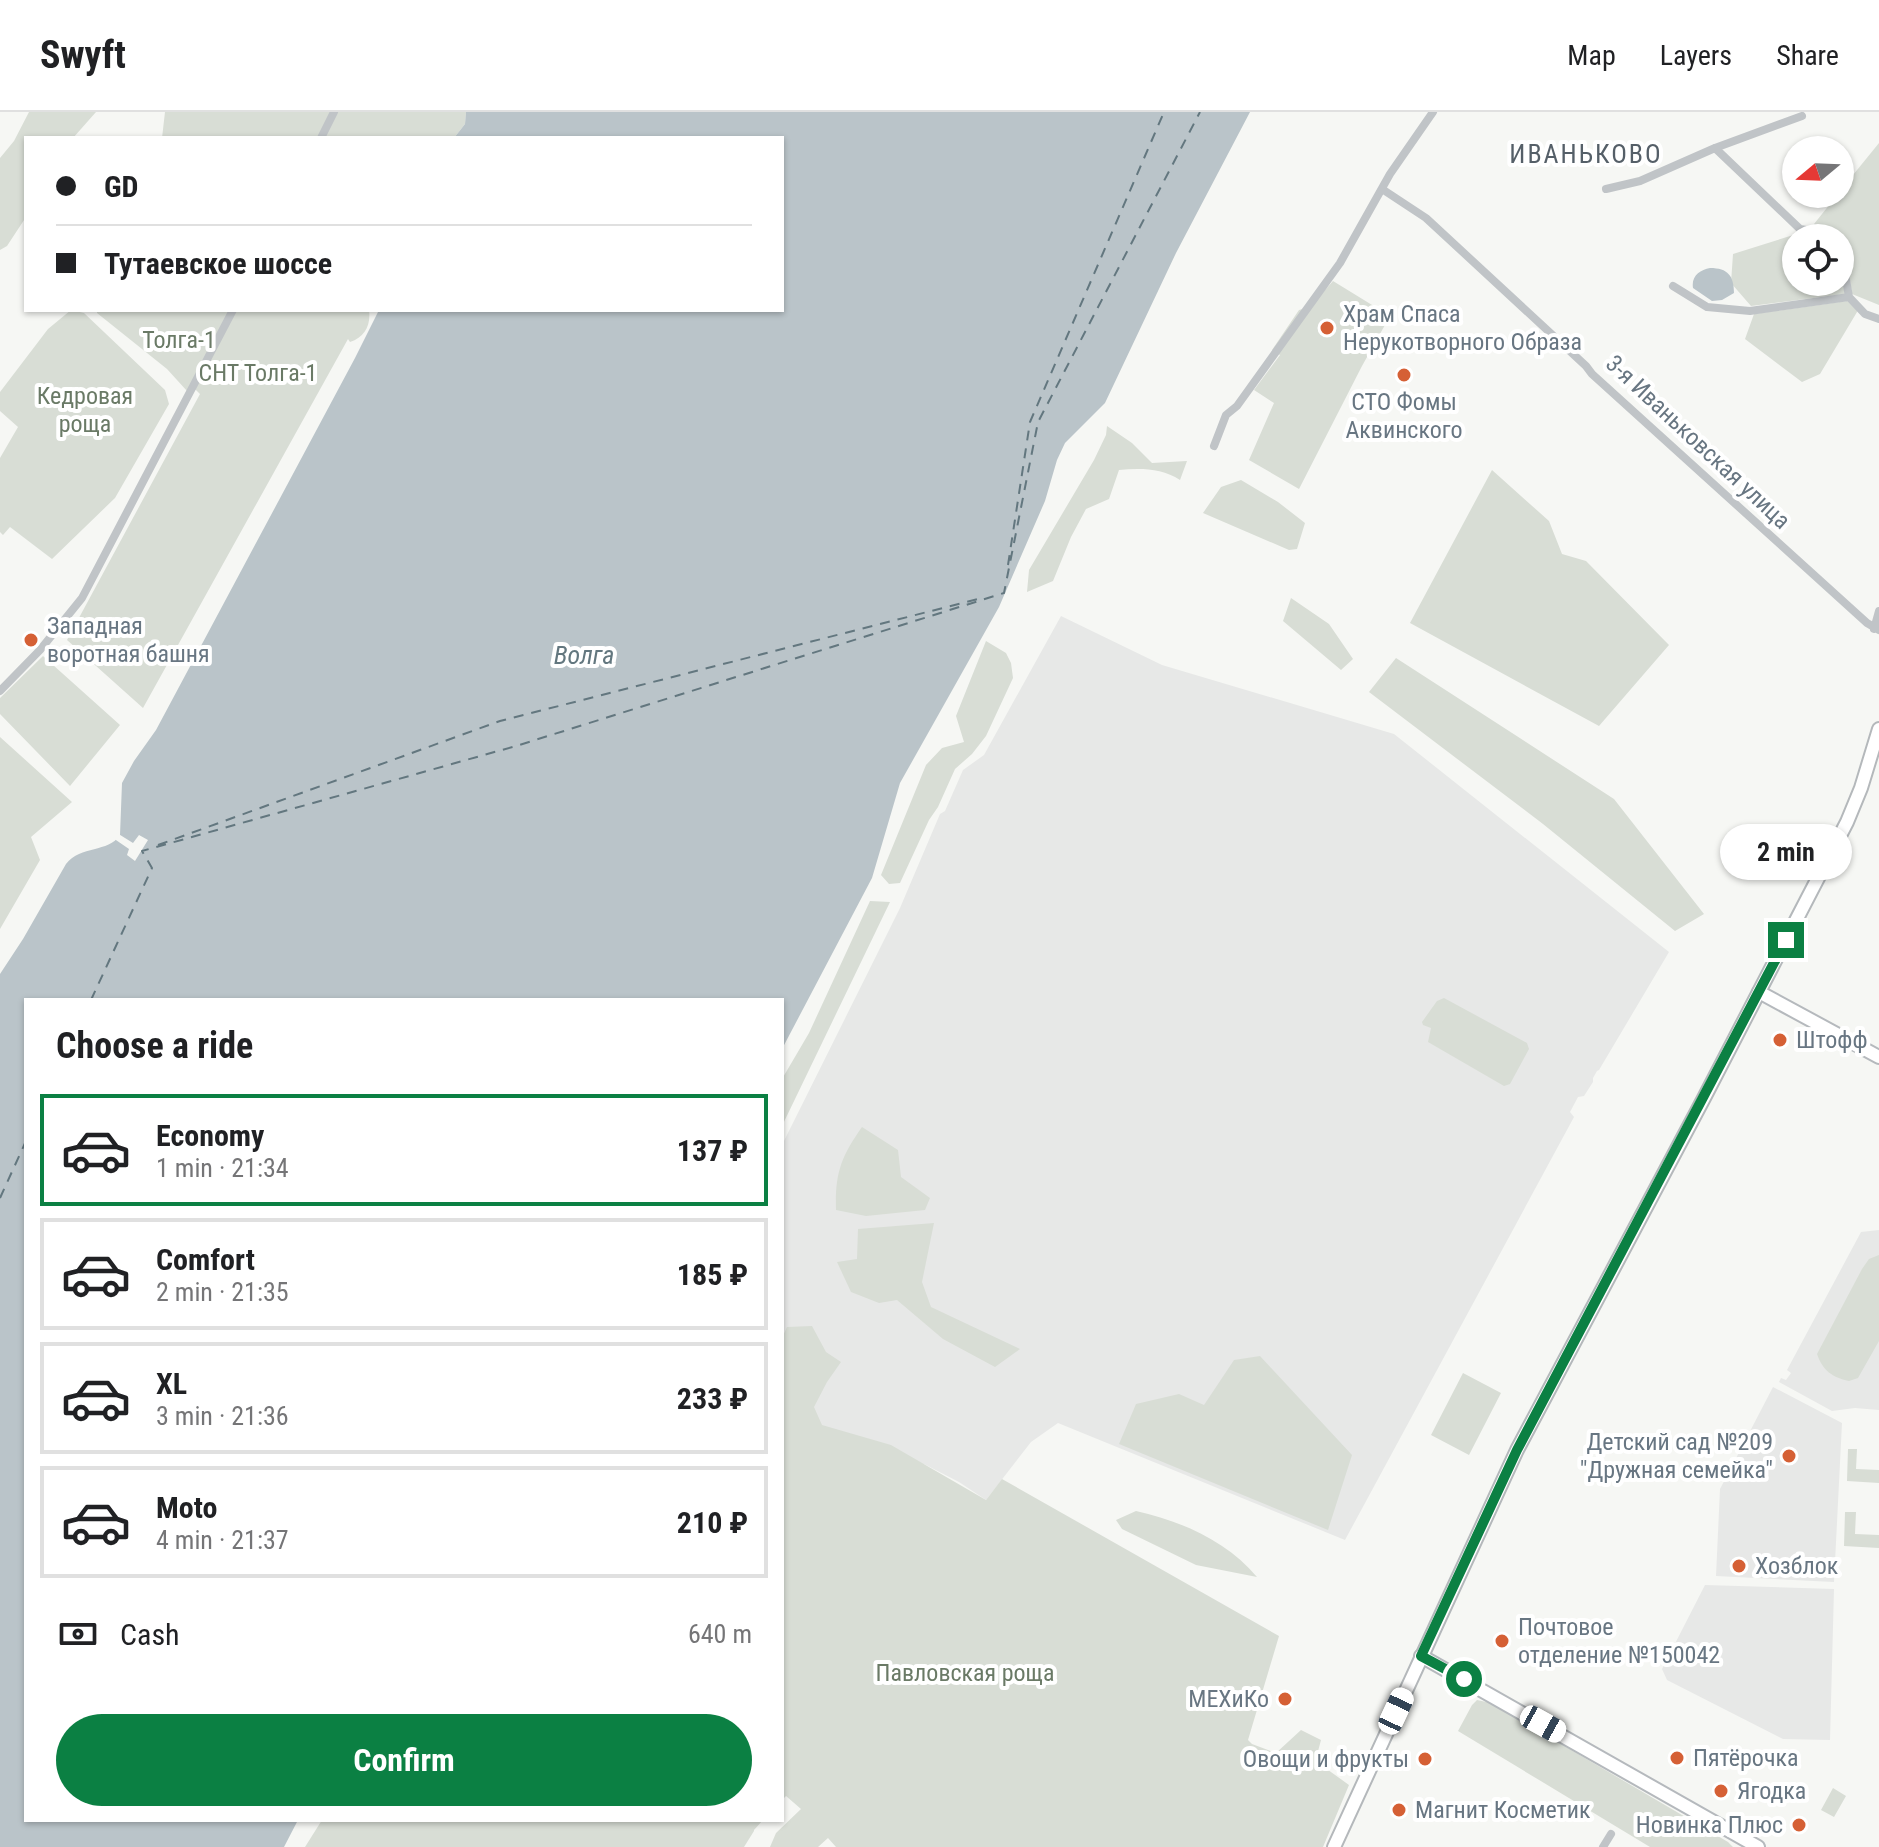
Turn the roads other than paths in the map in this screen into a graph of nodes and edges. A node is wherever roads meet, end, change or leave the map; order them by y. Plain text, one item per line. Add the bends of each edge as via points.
1 (334, 112) edge
2 (1433, 112) edge
3 (1802, 116) dead end
4 (322, 136) edge
5 (1715, 148) junction
6 (1382, 189) junction
7 (1606, 189) dead end
8 (1795, 224) edge
9 (1673, 286) dead end
10 (1849, 297) joint
11 (232, 312) edge
12 (1879, 319) edge
13 (1214, 446) dead end
14 (1879, 611) edge
15 (1877, 630) edge
16 (0, 691) edge
17 (1879, 729) edge
18 (1759, 992) junction
19 (1879, 1057) edge
20 (1421, 1656) junction
21 (1611, 1834) dead end
22 (1334, 1847) edge
23 (1603, 1847) edge
24 (1758, 1847) edge

1 - 4 street
2 - 6 street
3 - 5 street
5 - 7 street via 1640,181
5 - 8 street
6 - 13 street via 1340,263 1226,415
6 - 15 street, 3-я Иваньковская улица via 1426,218
9 - 10 street via 1707,307 1750,311
10 - 12 street via 1865,314
11 - 16 street via 82,598
14 - 15 street
17 - 18 main road via 1847,822
18 - 19 main road
18 - 20 main road via 1517,1450
20 - 22 main road
20 - 24 main road
21 - 23 street

